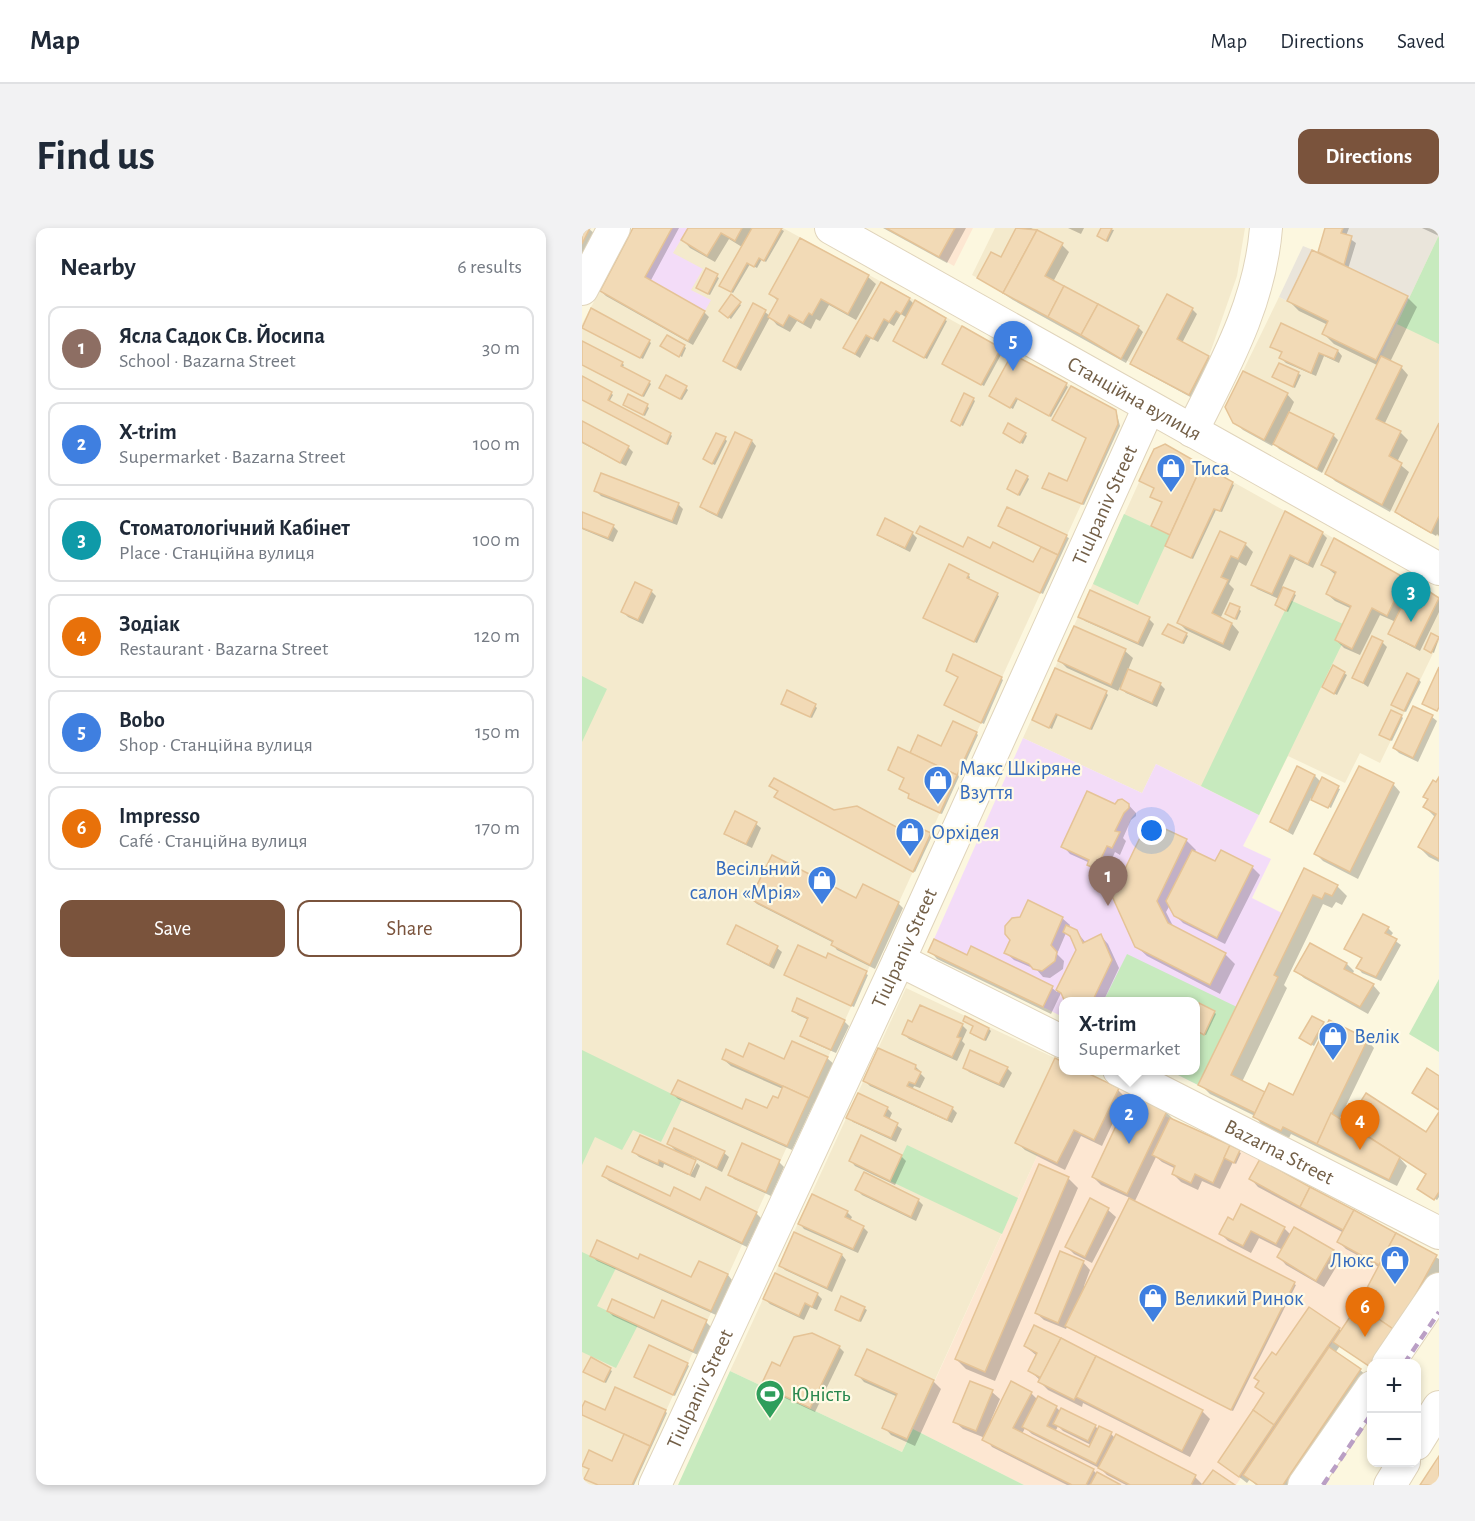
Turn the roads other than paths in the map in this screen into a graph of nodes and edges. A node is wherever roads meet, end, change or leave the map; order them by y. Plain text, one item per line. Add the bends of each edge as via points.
1 (614, 228) edge
2 (831, 228) edge
3 (1266, 228) edge
4 (582, 289) edge
5 (1149, 407) junction
6 (1192, 431) junction
7 (1439, 569) edge
8 (899, 960) junction
9 (1059, 1040) edge
10 (1127, 1075) edge
11 (1439, 1233) edge
12 (1439, 1288) edge
13 (1391, 1359) edge
14 (1367, 1393) edge
15 (1439, 1407) edge
16 (1421, 1436) edge
17 (1401, 1467) edge
18 (655, 1485) edge
19 (1304, 1485) edge
20 (1390, 1485) edge

1 - 4 street
2 - 5 street, Станційна вулиця
3 - 6 street via 1259,279 1250,309
5 - 6 street, Станційна вулиця
5 - 8 street, Tiulpaniv Street
6 - 7 street, Станційна вулиця
8 - 9 street
8 - 18 street, Tiulpaniv Street
10 - 11 street, Bazarna Street
12 - 13 street
14 - 19 street
15 - 16 street
17 - 20 street

